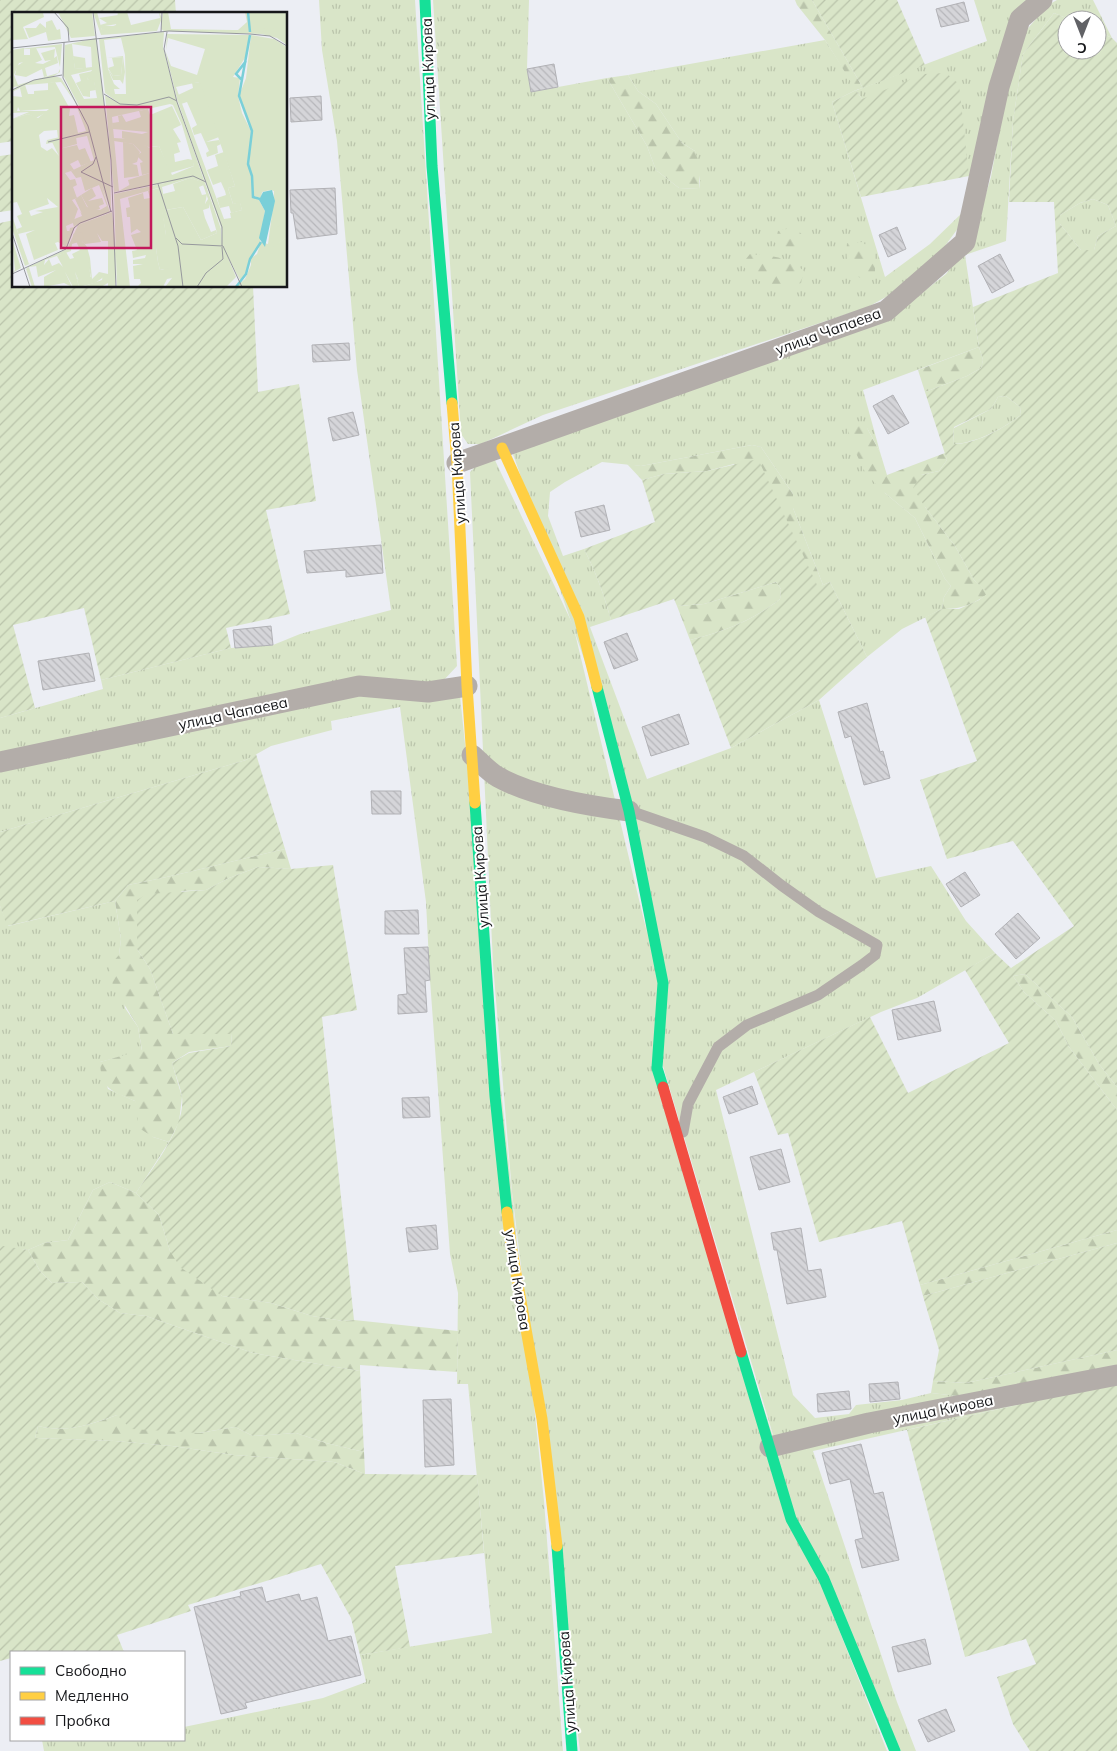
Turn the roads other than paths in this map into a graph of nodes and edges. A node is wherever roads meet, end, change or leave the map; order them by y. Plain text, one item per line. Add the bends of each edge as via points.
1 (425, 0) edge
2 (1042, 0) edge
3 (502, 448) junction
4 (457, 463) junction
5 (467, 686) junction
6 (472, 755) junction
7 (0, 762) edge
8 (629, 811) junction
9 (680, 1148) junction
10 (1117, 1375) edge
11 (770, 1446) junction
12 (572, 1751) edge
13 (895, 1751) edge

1 - 4 street, улица Кирова via 432,166
2 - 3 street, улица Чапаева via 1020,19 999,87 965,242 886,311
3 - 4 street, улица Чапаева
3 - 8 street via 579,617
4 - 5 street, улица Кирова
5 - 6 street, улица Кирова
5 - 7 street, улица Чапаева via 428,692 359,686
6 - 8 street via 497,777 535,793
6 - 12 street, улица Кирова via 495,1096 511,1245 542,1419 558,1555
8 - 9 street via 663,983 657,1068
8 - 9 lane via 705,837 744,856 819,912 877,945 875,955 818,995 747,1025 718,1047 688,1104
9 - 11 street
10 - 11 street, улица Кирова via 869,1423
11 - 13 street via 791,1519 824,1579

